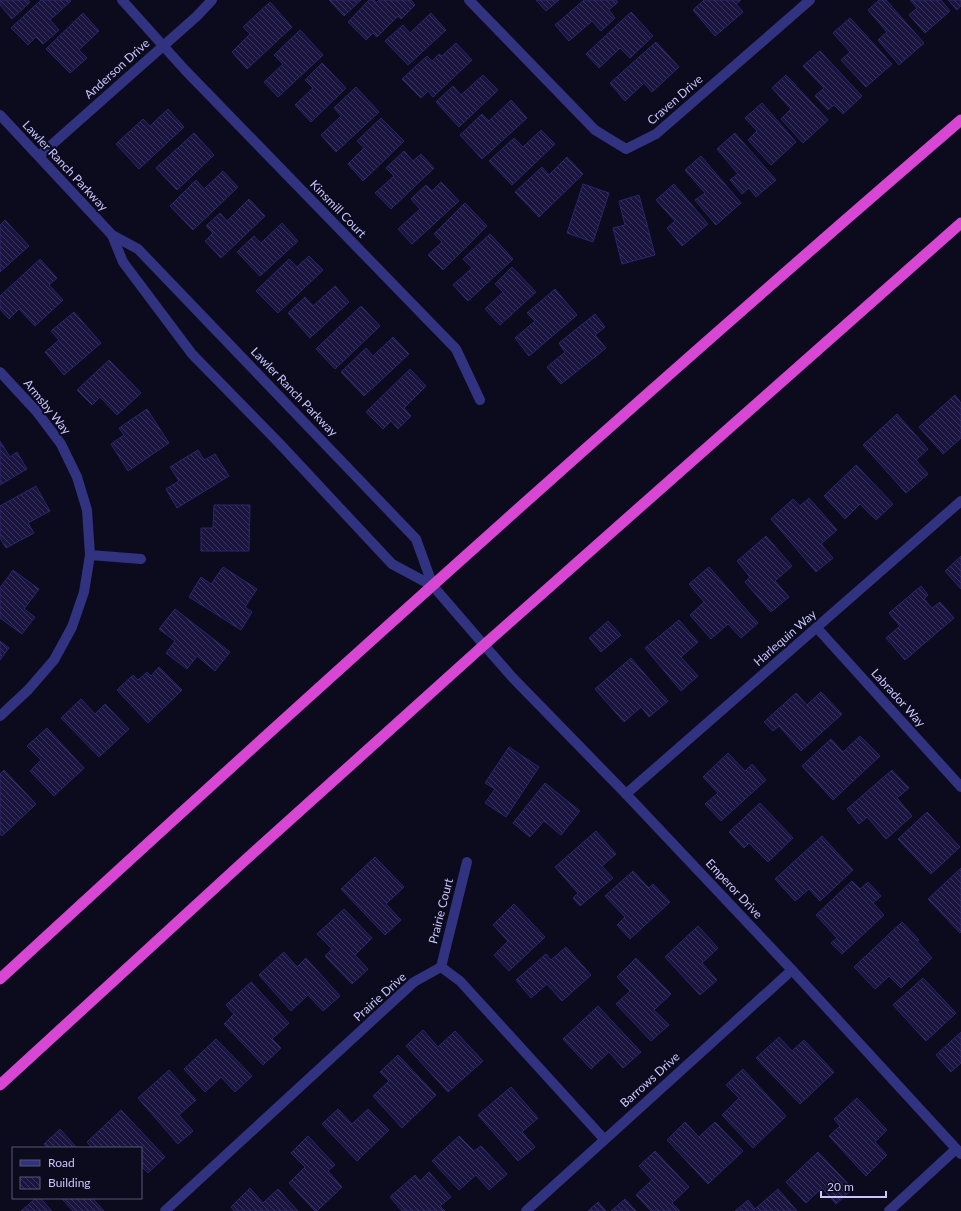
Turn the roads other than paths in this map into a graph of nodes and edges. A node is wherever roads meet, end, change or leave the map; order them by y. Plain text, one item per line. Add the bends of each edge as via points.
1 (122, 0) edge
2 (212, 0) edge
3 (469, 0) edge
4 (810, 0) edge
5 (163, 46) junction
6 (0, 115) edge
7 (961, 120) edge
8 (39, 156) junction
9 (961, 223) edge
10 (112, 236) junction
11 (0, 372) edge
12 (480, 400) dead end
13 (961, 501) edge
14 (90, 555) junction
15 (141, 559) dead end
16 (433, 586) junction
17 (816, 628) junction
18 (484, 645) junction
19 (0, 716) edge
20 (961, 787) edge
21 (626, 794) junction
22 (467, 862) dead end
23 (441, 967) junction
24 (792, 970) junction
25 (0, 979) edge
26 (0, 1085) edge
27 (604, 1139) junction
28 (959, 1151) edge
29 (166, 1211) edge
30 (526, 1211) edge
31 (889, 1211) edge

1 - 5 street, Kinsmill Court
2 - 5 street, Anderson Drive
3 - 4 street, Craven Drive via 595,130 626,149 656,134
5 - 8 street, Anderson Drive
5 - 12 street, Kinsmill Court via 456,349
6 - 8 street, Lawler Ranch Parkway
7 - 16 highway
8 - 10 street, Lawler Ranch Parkway
9 - 18 highway
10 - 16 street, Lawler Ranch Parkway via 123,262 192,354 392,564
10 - 16 street, Lawler Ranch Parkway via 138,249 416,539
11 - 14 street, Armsby Way via 37,412 61,444 77,477 87,510
13 - 17 street, Harlequin Way
14 - 15 street
14 - 19 street, Armsby Way via 82,599 72,627 54,660 28,690
16 - 18 street, Lawler Ranch Parkway
16 - 25 highway
17 - 20 street, Labrador Way
17 - 21 street, Harlequin Way
18 - 21 street, Emperor Drive
18 - 26 highway
21 - 24 street, Emperor Drive
22 - 23 street, Prairie Court
23 - 27 street via 460,981
23 - 29 street, Prairie Drive via 414,982
24 - 27 street, Barrows Drive
24 - 28 street, Emperor Drive
27 - 30 street, Barrows Drive
28 - 31 street

